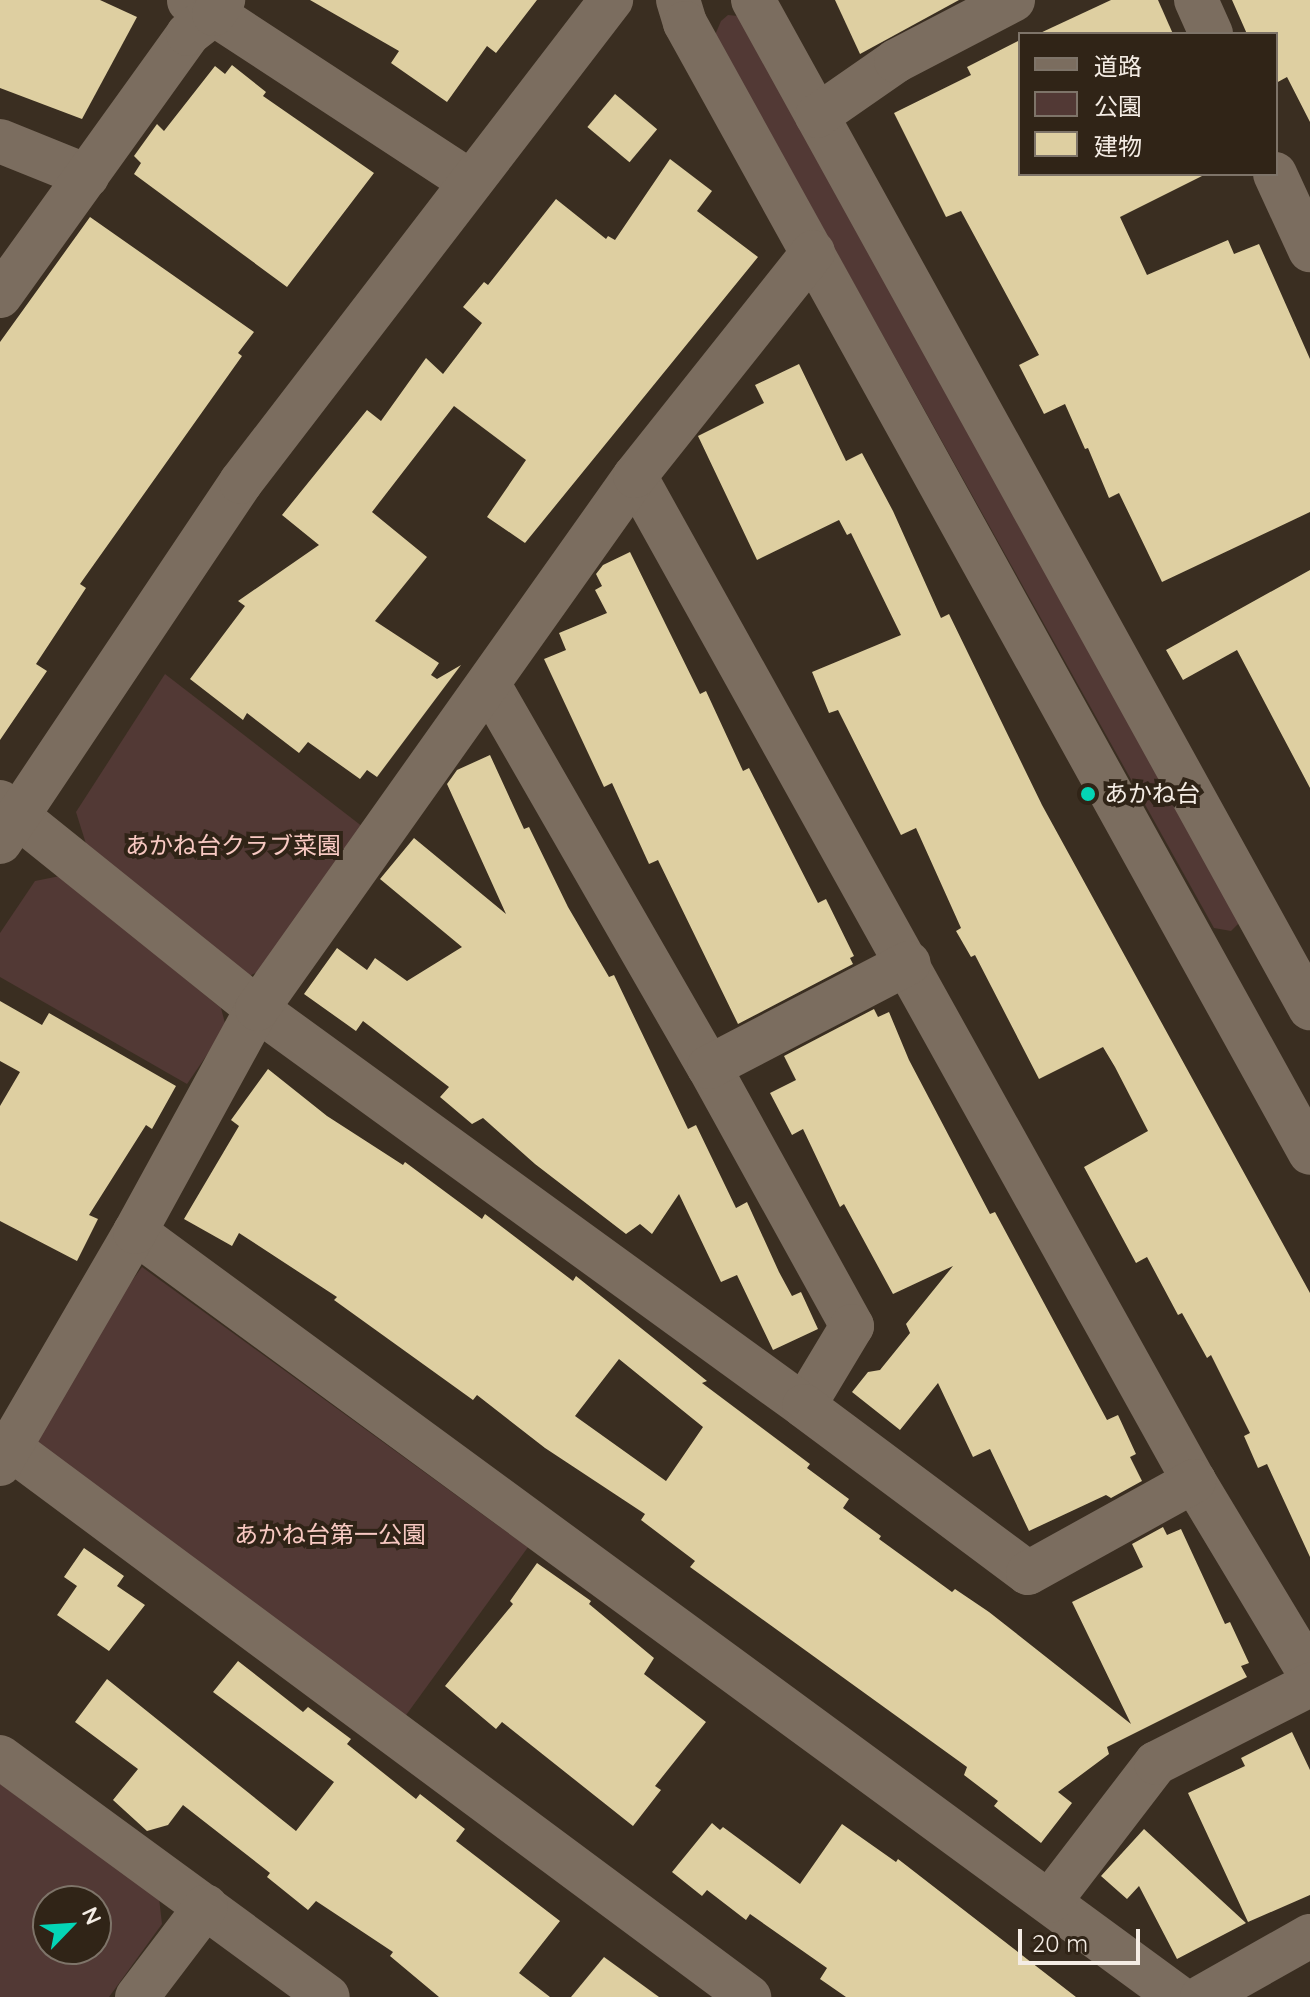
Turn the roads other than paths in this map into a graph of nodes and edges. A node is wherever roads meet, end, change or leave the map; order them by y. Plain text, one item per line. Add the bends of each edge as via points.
1 (611, 0) edge
2 (678, 0) edge
3 (753, 0) edge
4 (1013, 0) edge
5 (1196, 0) edge
6 (208, 5) edge
7 (1210, 32) edge
8 (817, 116) junction
9 (0, 141) edge
10 (87, 176) junction
11 (1276, 176) edge
12 (469, 181) junction
13 (1310, 250) edge
14 (813, 252) junction
15 (0, 296) edge
16 (635, 476) junction
17 (489, 685) junction
18 (5, 819) edge
19 (909, 963) junction
20 (1304, 984) edge
21 (257, 1009) junction
22 (1232, 1011) junction
23 (709, 1067) junction
24 (1310, 1153) edge
25 (135, 1232) junction
26 (804, 1406) junction
27 (5, 1456) edge
28 (1194, 1481) junction
29 (1310, 1674) edge
30 (1310, 1685) edge
31 (0, 1757) edge
32 (1050, 1901) junction
33 (206, 1906) junction
34 (1310, 1936) edge
35 (137, 1997) edge
36 (328, 1997) edge
37 (749, 1997) edge
38 (1178, 1997) edge
39 (1202, 1997) edge

1 - 12 street
2 - 14 street via 685,23
3 - 8 street
4 - 8 street via 896,61
5 - 7 street
6 - 10 street
6 - 12 street
8 - 20 street
9 - 10 street
10 - 15 street
11 - 13 street
12 - 18 street via 241,482
14 - 16 street
14 - 22 street
16 - 17 street
16 - 19 street
17 - 21 street
17 - 23 street
18 - 21 street
19 - 23 street
19 - 28 street
20 - 22 street
21 - 25 street
21 - 26 street
22 - 24 street
23 - 26 street via 852,1326
25 - 27 street
25 - 32 street
26 - 28 street via 1028,1573
27 - 37 street
28 - 29 street
30 - 32 street via 1156,1763
31 - 33 street
32 - 38 street
33 - 35 street
33 - 36 street
34 - 39 street

